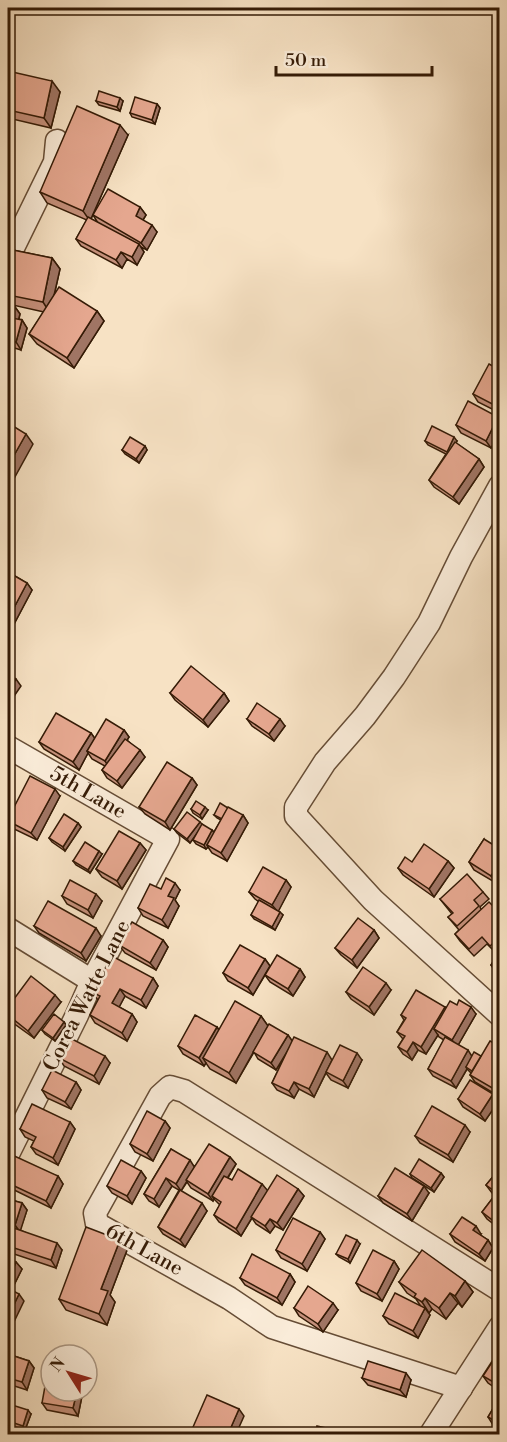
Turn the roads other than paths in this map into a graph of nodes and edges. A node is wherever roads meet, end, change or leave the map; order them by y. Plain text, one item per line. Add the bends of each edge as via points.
1 (57, 141) dead end
2 (8, 258) edge
3 (500, 486) edge
4 (8, 747) edge
5 (168, 840) joint
6 (8, 929) edge
7 (92, 981) junction
8 (500, 1015) edge
9 (14, 1127) edge
10 (8, 1154) edge
11 (500, 1290) edge
12 (500, 1327) edge
13 (461, 1388) junction
14 (431, 1434) edge

1 - 2 street via 55,162
3 - 8 street via 423,632 365,716 325,762 296,807 296,816 373,900
4 - 5 street, 5th Lane
5 - 7 street, Corea Watte Lane
6 - 7 street
7 - 9 street, Corea Watte Lane
9 - 10 street, Corea Watte Lane
11 - 13 street, 6th Lane via 184,1091 170,1087 160,1096 95,1214 97,1224 229,1298 272,1327
12 - 13 street
13 - 14 street

